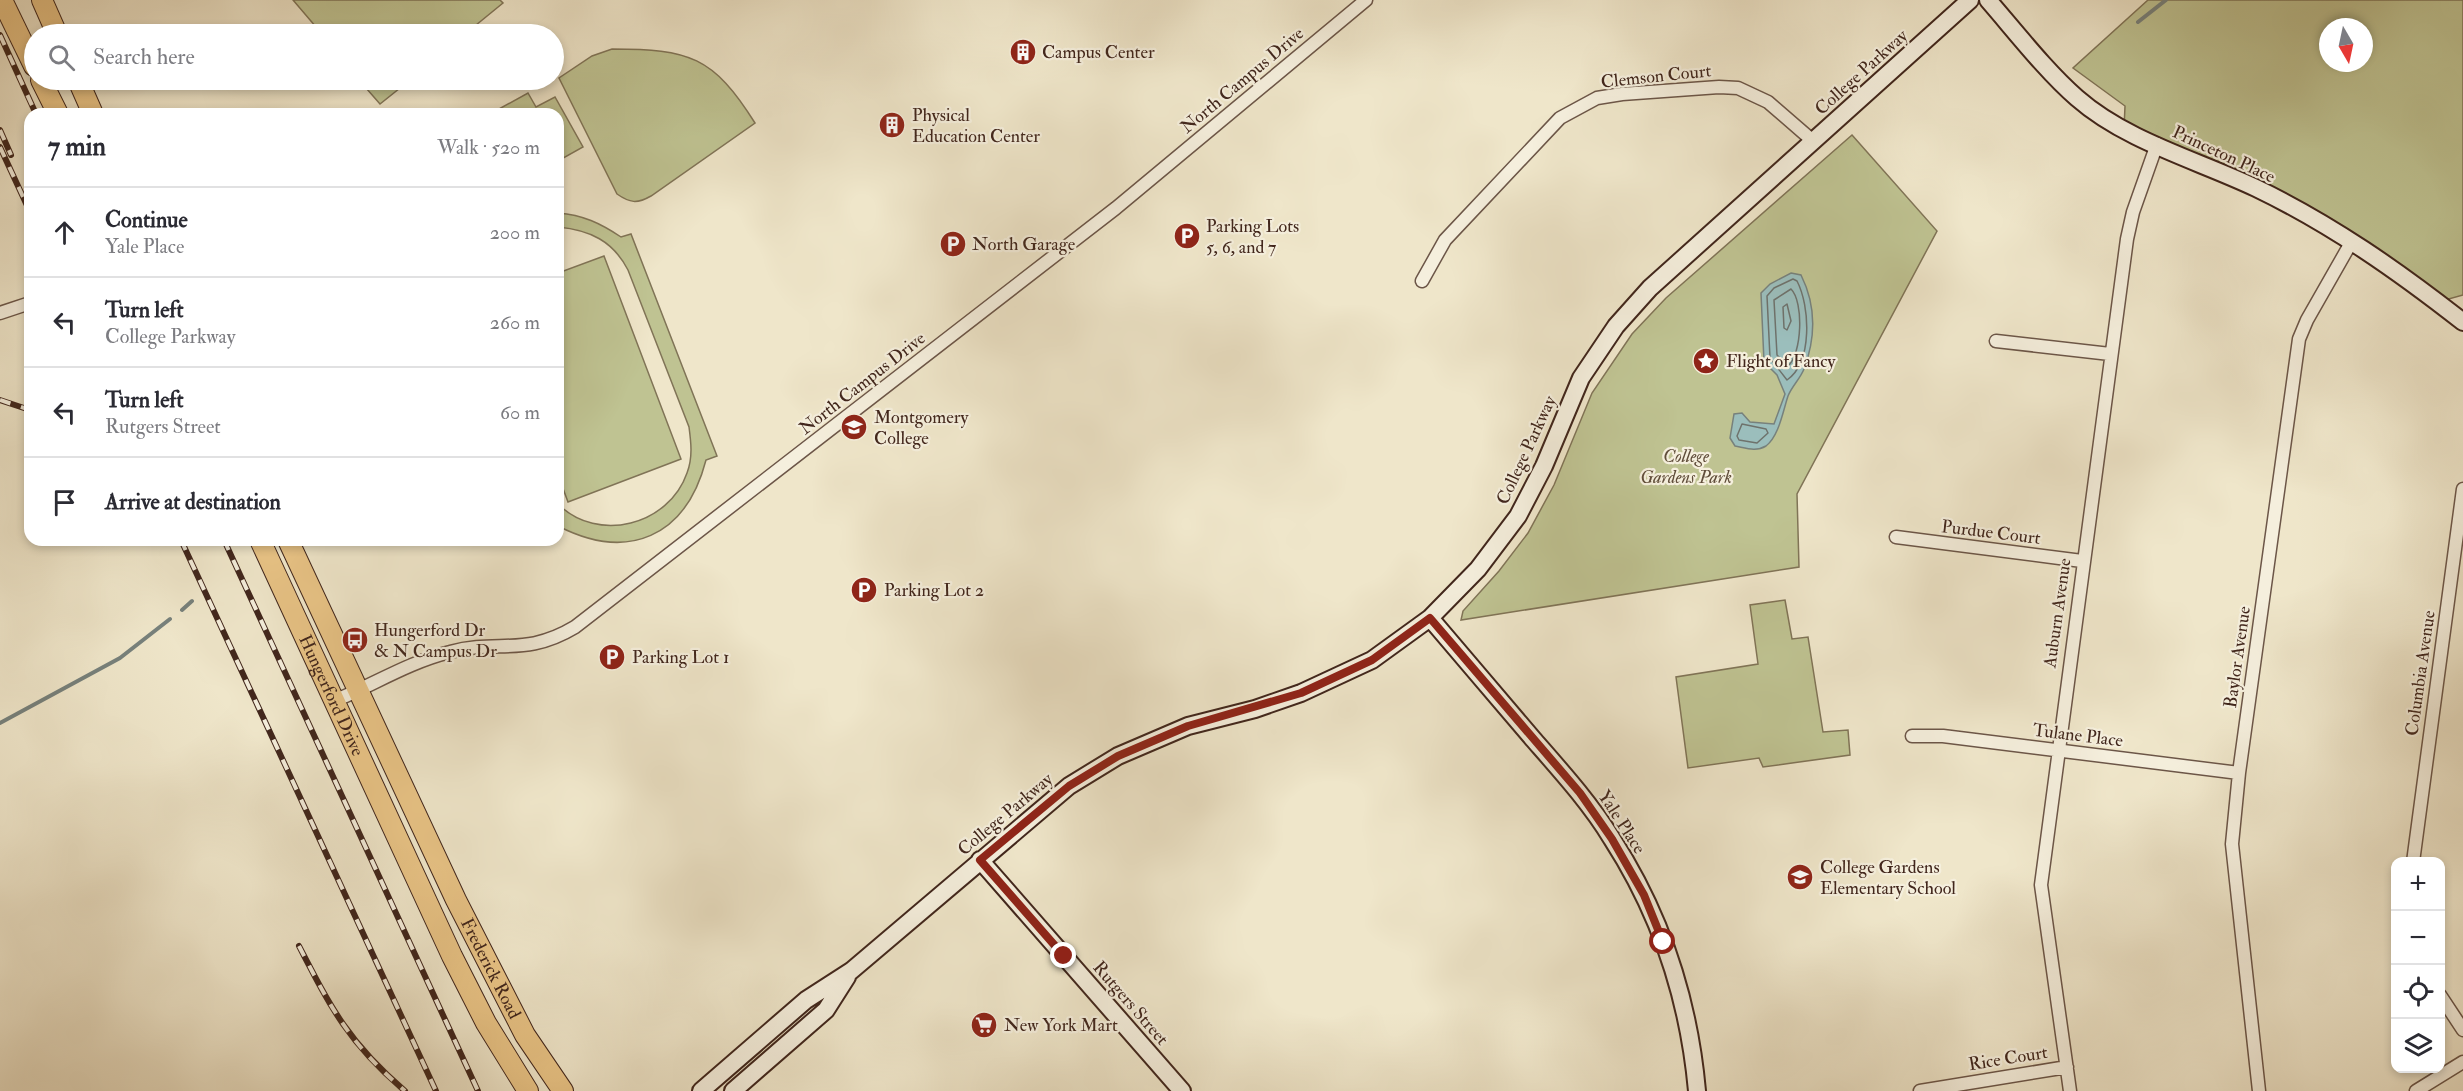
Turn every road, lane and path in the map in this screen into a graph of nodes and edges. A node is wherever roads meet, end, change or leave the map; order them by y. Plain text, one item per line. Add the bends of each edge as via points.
1 (3, 0) edge
2 (42, 0) edge
3 (1366, 0) edge
4 (1970, 0) edge
5 (1988, 0) edge
6 (53, 24) edge
7 (24, 45) edge
8 (46, 90) edge
9 (82, 90) edge
10 (55, 108) edge
11 (90, 108) edge
12 (1813, 141) junction
13 (2157, 144) junction
14 (2352, 242) junction
15 (1422, 281) dead end
16 (24, 305) edge
17 (0, 313) edge
18 (2463, 322) edge
19 (1996, 341) dead end
20 (2110, 354) junction
21 (2463, 489) edge
22 (1896, 537) dead end
23 (263, 546) edge
24 (291, 546) edge
25 (2082, 561) junction
26 (1430, 618) junction
27 (358, 691) junction
28 (334, 701) junction
29 (1912, 736) dead end
30 (2057, 750) junction
31 (2239, 773) junction
32 (427, 840) joint
33 (402, 853) joint
34 (2414, 857) edge
35 (980, 860) junction
36 (851, 971) junction
37 (2445, 1003) edge
38 (2463, 1030) edge
39 (2463, 1062) edge
40 (2067, 1067) junction
41 (528, 1091) edge
42 (563, 1091) edge
43 (700, 1091) edge
44 (733, 1091) edge
45 (1182, 1091) edge
46 (1696, 1091) edge
47 (1920, 1091) edge
48 (2070, 1091) edge
49 (2259, 1091) edge
50 (2416, 1091) edge

1 - 7 main road
2 - 6 main road
3 - 27 street, North Campus Drive via 1119,206 576,627 538,644 453,651 426,659
4 - 12 street, College Parkway
5 - 13 street, Princeton Place via 2077,98 2124,129
8 - 10 main road
9 - 11 main road
12 - 15 street, Clemson Court via 1768,102 1738,88 1597,98 1560,118 1445,240
12 - 26 street, College Parkway via 1650,288 1616,326 1581,378 1518,516 1478,569
13 - 14 street, Princeton Place via 2258,189
13 - 20 street, Auburn Avenue via 2133,212
14 - 18 street, Princeton Place via 2391,266
14 - 31 street, Baylor Avenue via 2299,339
16 - 17 street
19 - 20 street
20 - 25 street, Auburn Avenue
21 - 34 street, Columbia Avenue
22 - 25 street, Purdue Court
23 - 28 main road, Hungerford Drive
24 - 27 main road, Hungerford Drive
25 - 30 street, Auburn Avenue
26 - 35 street, College Parkway via 1372,660 1301,693 1188,726 1118,756 1069,786
26 - 46 street, Yale Place via 1580,793 1627,864 1670,959 1686,1015
27 - 28 street, North Campus Drive
27 - 32 main road, Hungerford Drive
28 - 33 main road, Hungerford Drive
29 - 30 street, Tulane Place via 1944,736
30 - 31 street, Tulane Place
30 - 40 street, Auburn Avenue via 2041,885
31 - 49 street, Baylor Avenue via 2232,844
32 - 42 main road, Frederick Road via 525,1035
33 - 41 main road, Frederick Road via 486,1023
35 - 36 street, College Parkway
35 - 45 street, Rutgers Street
36 - 43 street, College Parkway via 806,1000
36 - 44 street, College Parkway via 826,1010
37 - 38 street
39 - 50 street
40 - 47 street, Rice Court
40 - 48 street, Auburn Avenue

